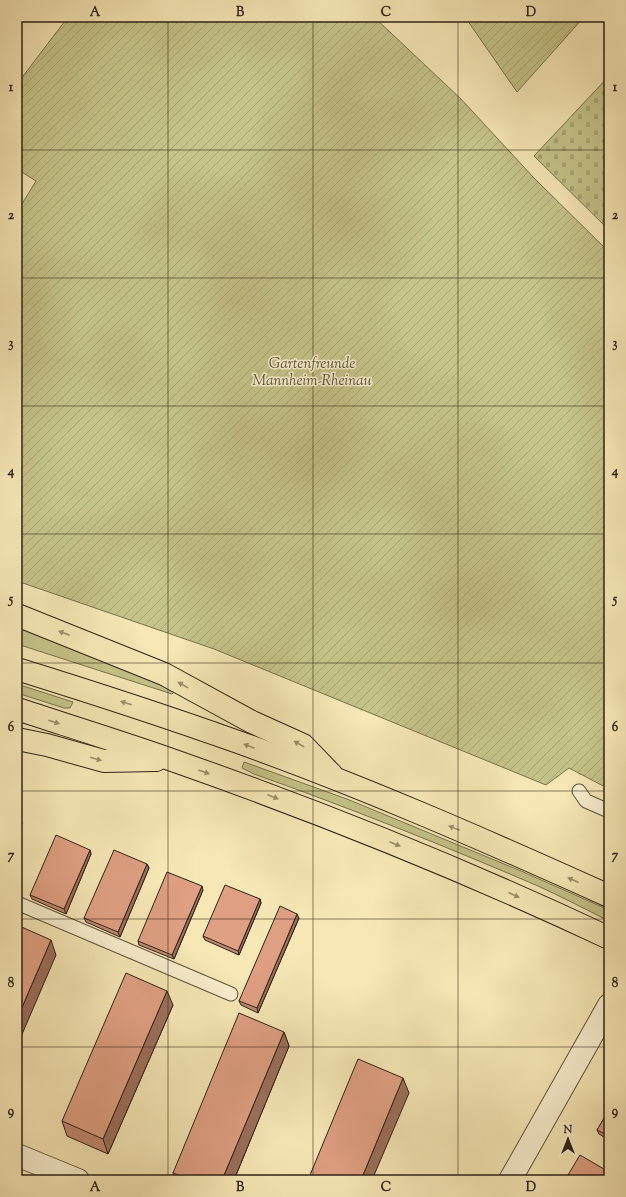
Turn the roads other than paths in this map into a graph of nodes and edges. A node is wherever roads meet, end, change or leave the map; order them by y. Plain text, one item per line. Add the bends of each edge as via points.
1 (17, 615) edge
2 (17, 668) edge
3 (17, 710) edge
4 (17, 739) edge
5 (171, 760) junction
6 (337, 780) junction
7 (579, 791) dead end
8 (609, 811) edge
9 (609, 896) edge
10 (17, 903) edge
11 (609, 938) edge
12 (231, 994) dead end
13 (608, 1006) edge
14 (19, 1160) edge
15 (78, 1180) edge
16 (510, 1180) edge

6 -> 1 highway via 303,745 252,722 164,674
6 -> 2 highway via 231,739
3 -> 5 highway
4 -> 5 highway via 104,761
5 -> 11 highway via 373,835 491,884
9 -> 6 highway via 500,847
7 - 8 lane via 586,801
10 - 12 lane
13 - 16 street
14 - 15 street

